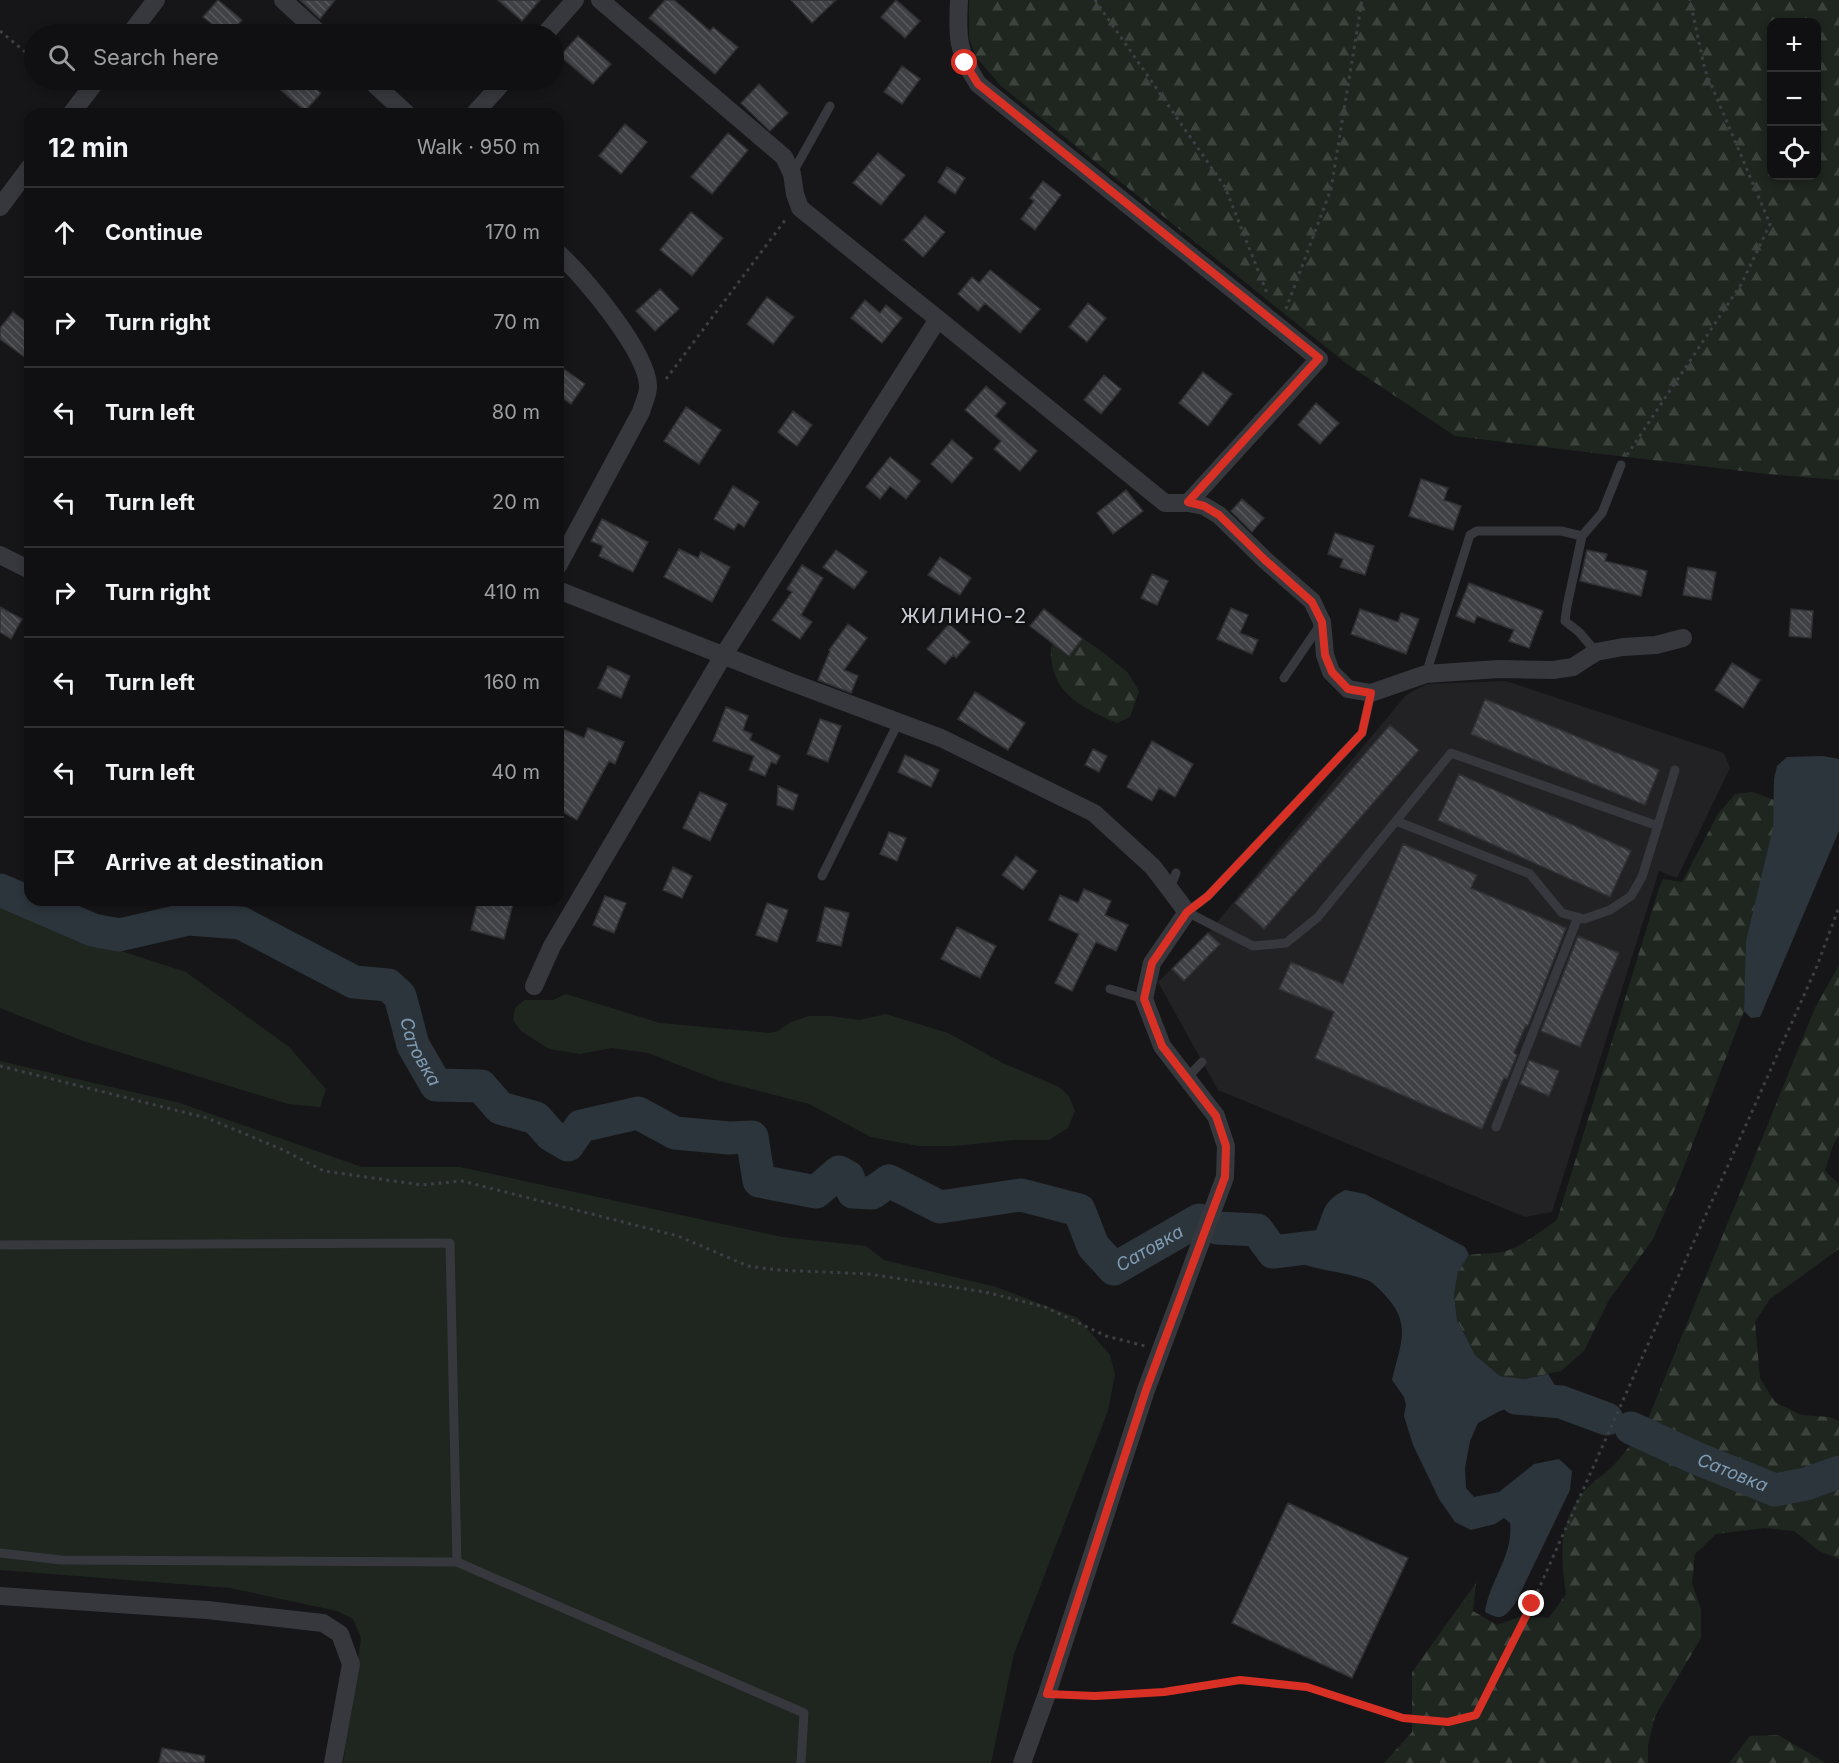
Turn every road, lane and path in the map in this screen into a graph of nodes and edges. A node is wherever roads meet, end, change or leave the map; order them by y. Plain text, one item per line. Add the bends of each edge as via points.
1 (156, 0) edge
2 (283, 0) edge
3 (575, 0) edge
4 (600, 0) edge
5 (959, 0) edge
6 (1095, 0) edge
7 (1362, 0) edge
8 (1689, 0) edge
9 (138, 24) edge
10 (309, 24) edge
11 (554, 24) edge
12 (0, 31) edge
13 (24, 51) edge
14 (90, 90) edge
15 (381, 90) edge
16 (496, 90) edge
17 (830, 106) dead end
18 (78, 108) edge
19 (400, 108) edge
20 (479, 108) edge
21 (792, 174) junction
22 (24, 175) edge
23 (798, 203) junction
24 (0, 207) edge
25 (564, 258) edge
26 (1267, 293) dead end
27 (938, 319) junction
28 (1280, 325) junction
29 (663, 384) dead end
30 (1621, 465) joint
31 (1188, 502) junction
32 (1582, 536) junction
33 (0, 555) edge
34 (564, 555) edge
35 (24, 567) edge
36 (564, 592) edge
37 (1322, 622) junction
38 (1683, 638) dead end
39 (1596, 652) junction
40 (723, 656) junction
41 (1426, 674) junction
42 (1284, 678) dead end
43 (1371, 693) junction
44 (898, 723) junction
45 (1676, 770) dead end
46 (1396, 821) junction
47 (1658, 826) junction
48 (822, 876) dead end
49 (1839, 907) edge
50 (1187, 912) junction
51 (1578, 917) junction
52 (534, 986) dead end
53 (1110, 989) dead end
54 (1144, 999) junction
55 (1202, 1062) dead end
56 (0, 1066) edge
57 (1187, 1078) junction
58 (1497, 1127) dead end
59 (0, 1245) edge
60 (1161, 1350) junction
61 (0, 1553) edge
62 (457, 1562) junction
63 (0, 1596) edge
64 (1047, 1694) junction
65 (333, 1763) edge
66 (801, 1763) edge
67 (1022, 1763) edge

1 - 9 street
2 - 10 street
3 - 11 street
4 - 21 street via 784,157
5 - 28 street via 957,33 965,63 978,84
6 - 26 path via 1224,187
7 - 28 path via 1331,189
8 - 30 path via 1705,70 1770,224 1742,283
12 - 13 path
14 - 18 street
15 - 19 street
16 - 20 street
17 - 21 lane
21 - 23 street
22 - 24 street
23 - 27 street
23 - 29 path
25 - 34 street via 615,320 641,360 648,386 641,412
27 - 31 street via 1165,502
27 - 40 street
28 - 31 street via 1319,358
30 - 32 lane via 1602,513
31 - 37 street via 1219,515 1312,602
32 - 39 lane via 1565,621
32 - 41 lane via 1561,531 1477,531 1470,535
33 - 35 street
36 - 40 street
37 - 42 lane
37 - 43 street via 1325,655 1332,672 1348,689
38 - 39 street
39 - 41 street via 1573,667 1553,670
40 - 44 street
40 - 52 street via 552,946
41 - 43 street
43 - 50 lane via 1362,733 1208,896
44 - 48 lane
44 - 50 street via 941,738 1094,813 1173,882
45 - 47 lane
46 - 47 lane via 1451,753
46 - 50 lane via 1318,917 1286,943 1253,946
46 - 51 lane via 1530,874 1562,913
47 - 51 lane via 1642,877 1631,896 1610,909 1584,919
49 - 64 path via 1817,966 1532,1604 1476,1715 1448,1722 1403,1718 1307,1687 1240,1680 1164,1692
50 - 54 street via 1152,963
51 - 58 lane
53 - 54 lane
54 - 57 street via 1162,1046
55 - 57 lane
56 - 60 path via 207,1118 324,1171 422,1185 462,1181 678,1236 748,1266 869,1274 985,1292 1045,1307 1106,1336
57 - 60 street via 1216,1116 1226,1146 1225,1177
59 - 62 lane via 450,1243
60 - 64 street
61 - 62 lane via 61,1560
62 - 66 lane via 804,1713
63 - 65 street via 207,1610 323,1623 340,1634 351,1664
64 - 67 street

